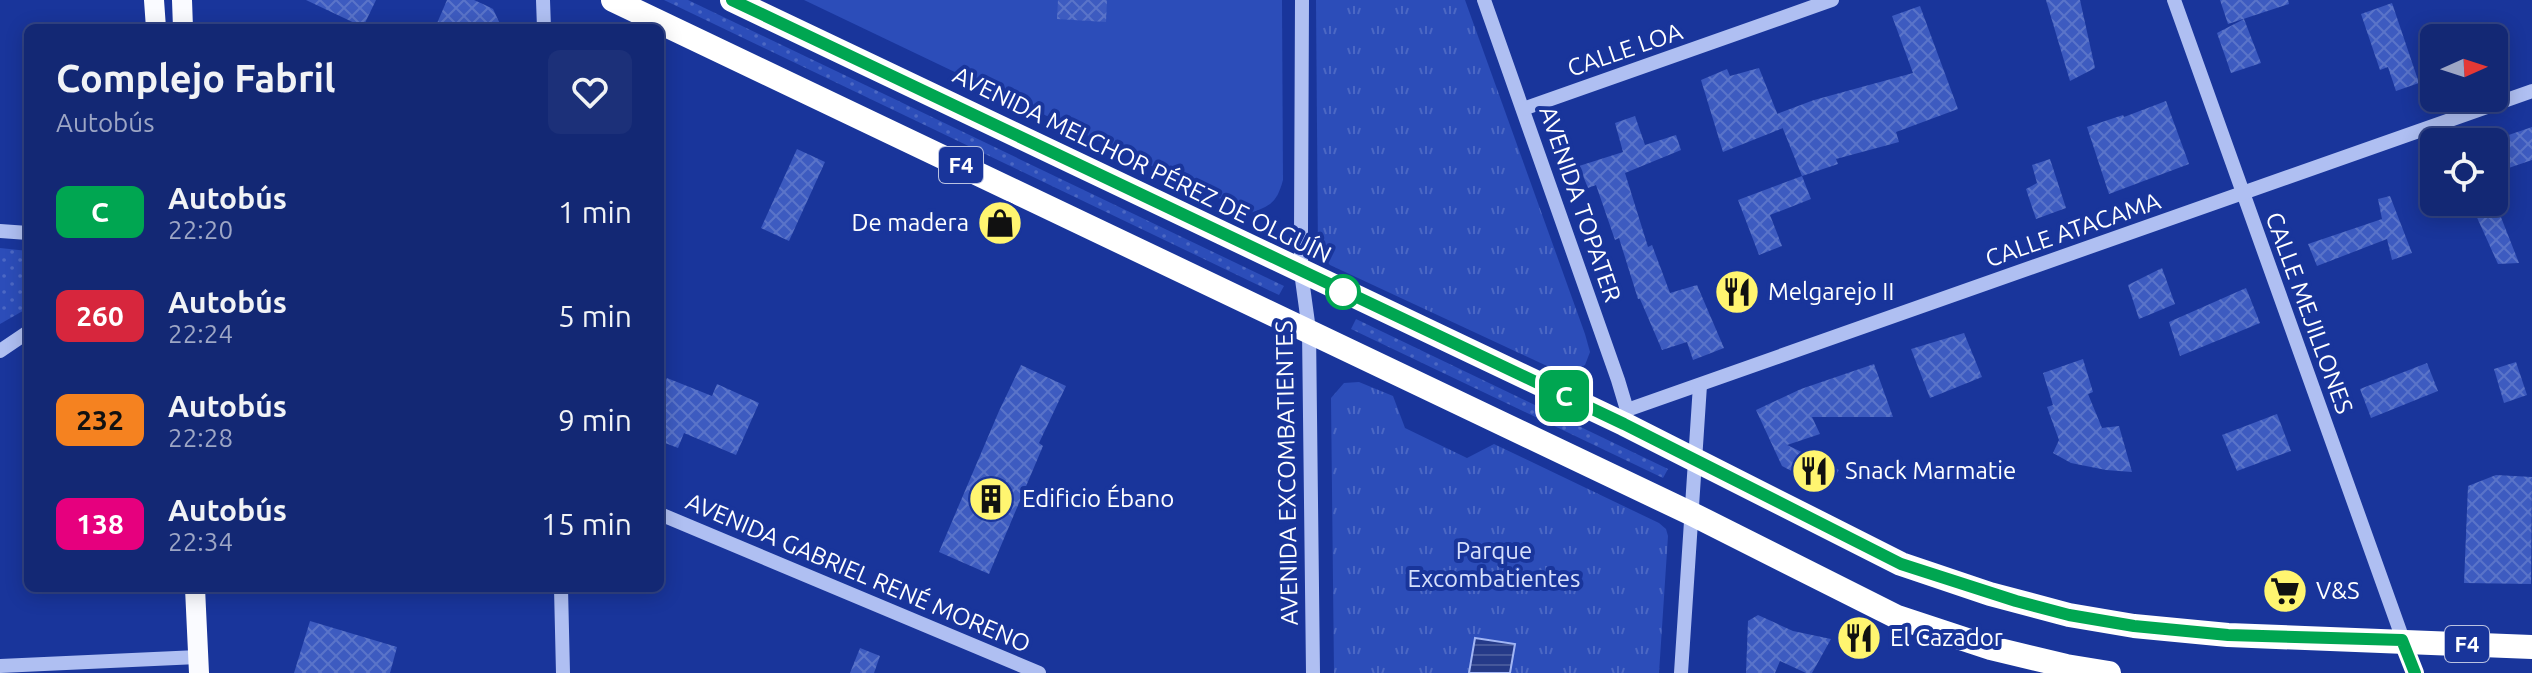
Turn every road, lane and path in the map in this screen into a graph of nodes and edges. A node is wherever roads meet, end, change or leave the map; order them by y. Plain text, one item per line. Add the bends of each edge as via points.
1 (154, 0) edge
2 (182, 0) edge
3 (543, 0) edge
4 (613, 0) edge
5 (732, 0) edge
6 (1302, 0) edge
7 (1484, 0) edge
8 (1832, 0) edge
9 (2174, 0) edge
10 (156, 24) edge
11 (183, 24) edge
12 (544, 24) edge
13 (664, 24) edge
14 (664, 24) edge
15 (2532, 91) edge
16 (1523, 109) junction
17 (2243, 194) junction
18 (0, 231) edge
19 (24, 233) edge
20 (1301, 272) junction
21 (1309, 330) junction
22 (24, 335) edge
23 (0, 351) edge
24 (1700, 385) junction
25 (1626, 417) junction
26 (1695, 462) junction
27 (1692, 514) junction
28 (664, 516) edge
29 (195, 592) edge
30 (561, 592) edge
31 (2402, 640) junction
32 (2532, 647) edge
33 (198, 665) edge
34 (0, 666) edge
35 (563, 673) edge
36 (1039, 673) edge
37 (1313, 673) edge
38 (1681, 673) edge
39 (2109, 673) edge
40 (2415, 673) edge

1 - 10 main road
2 - 11 main road
3 - 12 street
4 - 13 highway, F4
5 - 20 highway, AVENIDA MELCHOR PÉREZ DE OLGUÍN / F4
6 - 20 street
7 - 16 street, AVENIDA TOPATER
8 - 16 street, CALLE LOA
9 - 17 street, CALLE MEJILLONES
14 - 21 highway, F4
15 - 17 street, CALLE ATACAMA
16 - 25 street, AVENIDA TOPATER
17 - 24 street, CALLE ATACAMA
17 - 31 street, CALLE MEJILLONES
18 - 19 street
20 - 21 street, AVENIDA EXCOMBATIENTES
20 - 25 highway, AVENIDA MELCHOR PÉREZ DE OLGUÍN / F4
21 - 27 highway, F4
21 - 37 street, AVENIDA EXCOMBATIENTES
22 - 23 street
24 - 25 street, CALLE ATACAMA
24 - 26 street
25 - 26 highway, AVENIDA MELCHOR PÉREZ DE OLGUÍN / F4
26 - 27 street
26 - 31 highway, AVENIDA MELCHOR PÉREZ DE OLGUÍN / F4 via 1901,564 2069,615 2228,635
27 - 38 street
27 - 39 highway, F4 via 1897,617 1991,648
28 - 36 street, AVENIDA GABRIEL RENÉ MORENO
29 - 33 main road
30 - 35 street
31 - 32 highway, AVENIDA MELCHOR PÉREZ DE OLGUÍN / F4
31 - 40 street, CALLE MEJILLONES
33 - 34 street

